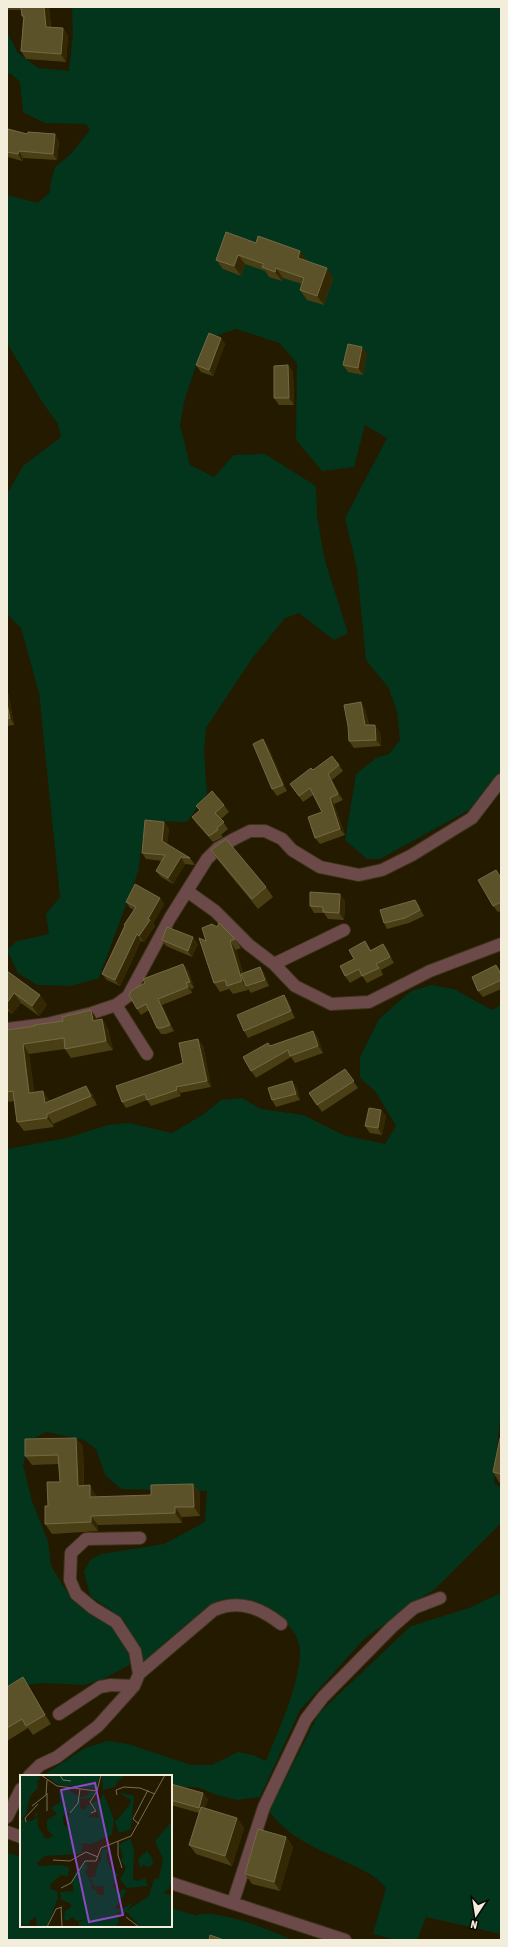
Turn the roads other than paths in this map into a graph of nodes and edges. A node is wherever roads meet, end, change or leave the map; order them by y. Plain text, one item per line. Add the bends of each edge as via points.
1 (501, 780) edge
2 (187, 891) junction
3 (344, 930) dead end
4 (501, 944) edge
5 (274, 964) junction
6 (116, 1005) junction
7 (7, 1029) edge
8 (148, 1054) dead end
9 (140, 1538) dead end
10 (440, 1598) dead end
11 (280, 1624) dead end
12 (139, 1674) junction
13 (134, 1686) junction
14 (59, 1714) dead end
15 (30, 1775) edge
16 (20, 1791) edge
17 (7, 1815) edge
18 (7, 1832) edge
19 (20, 1836) edge
20 (172, 1883) edge
21 (233, 1902) junction
22 (345, 1940) edge

1 - 2 street via 472,818 412,855 382,870 359,875 320,867 292,850 282,839 265,831 250,831 218,848 206,858
2 - 5 street via 215,911 249,945
2 - 6 street via 128,996
3 - 5 street
4 - 5 street via 430,971 369,1002 331,1004 295,986
6 - 7 street via 47,1024
6 - 8 street
9 - 12 street via 86,1539 71,1552 70,1580 76,1594 116,1622 135,1651
10 - 21 street via 414,1608 392,1627 323,1697 306,1719 264,1807
11 - 12 street via 267,1614 227,1604 214,1610
12 - 13 street
13 - 14 street via 100,1687
13 - 15 street via 98,1726 57,1757 40,1765
16 - 17 street
18 - 19 street
20 - 21 street
21 - 22 street

